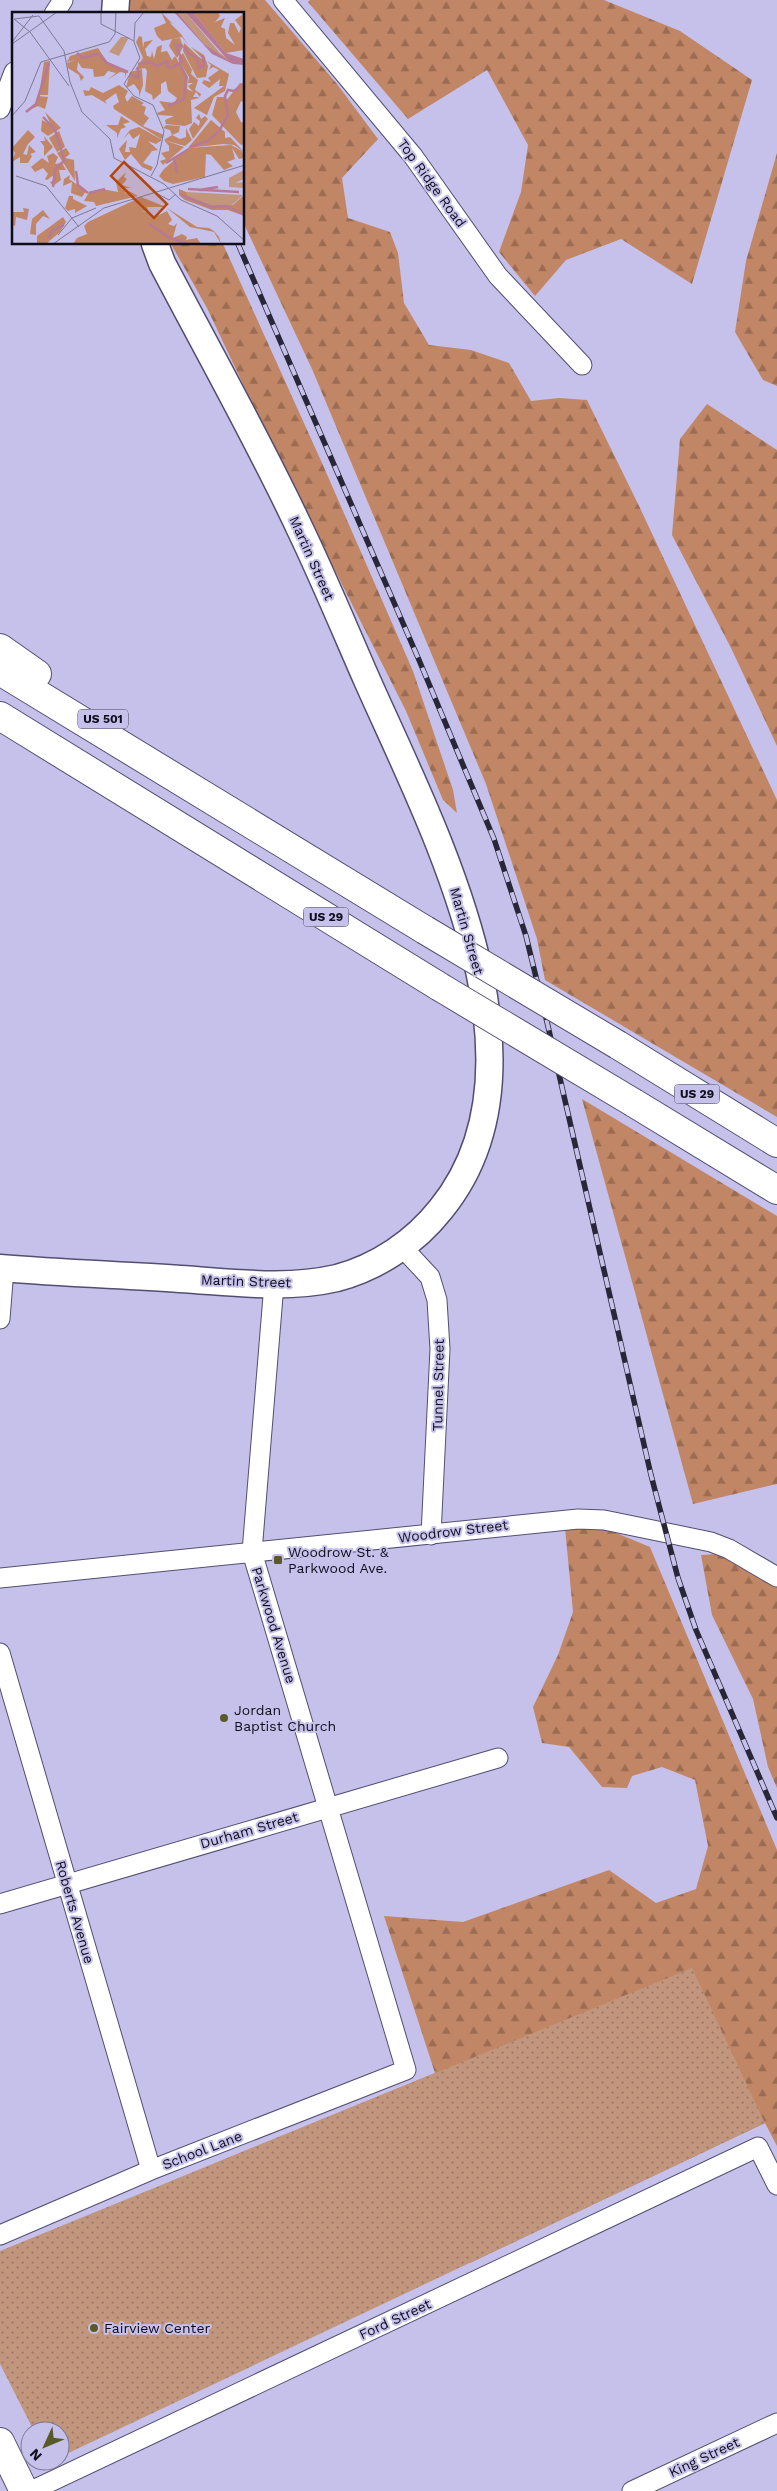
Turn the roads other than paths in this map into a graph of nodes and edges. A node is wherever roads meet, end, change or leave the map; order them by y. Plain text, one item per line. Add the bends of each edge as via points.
1 (63, 0) edge
2 (283, 0) edge
3 (55, 12) edge
4 (12, 77) edge
5 (0, 109) edge
6 (155, 245) edge
7 (582, 365) dead end
8 (0, 648) edge
9 (0, 671) edge
10 (0, 716) edge
11 (0, 733) edge
12 (202, 793) junction
13 (212, 847) junction
14 (777, 1143) edge
15 (777, 1190) edge
16 (403, 1248) junction
17 (2, 1268) edge
18 (274, 1284) junction
19 (0, 1319) edge
20 (431, 1535) junction
21 (252, 1552) junction
22 (777, 1577) edge
23 (0, 1578) edge
24 (0, 1653) edge
25 (498, 1758) dead end
26 (329, 1808) junction
27 (67, 1882) junction
28 (0, 1904) edge
29 (406, 2070) joint
30 (151, 2170) junction
31 (777, 2185) edge
32 (0, 2235) edge
33 (777, 2423) edge
34 (0, 2442) edge
35 (24, 2491) edge
36 (31, 2491) edge
37 (632, 2491) edge

1 - 3 street
2 - 7 street, Top Ridge Road via 413,156 498,276
4 - 5 street
6 - 16 street, Martin Street via 166,272 308,545 449,866 483,989 489,1058 488,1107 479,1139 452,1196
8 - 12 main road, US 501 via 130,737
9 - 12 main road, US 29
10 - 13 main road, US 29
11 - 13 main road
12 - 14 main road, US 29, bridge
13 - 15 main road, US 29, bridge
16 - 18 street, Martin Street via 338,1277
16 - 20 street, Tunnel Street via 430,1276 437,1300 440,1349
17 - 18 street, Martin Street
17 - 19 street
18 - 21 street, Parkwood Avenue
20 - 21 street, Woodrow Street
20 - 22 street, Woodrow Street via 552,1520 604,1520 711,1542
21 - 23 street, Woodrow Street
21 - 26 street, Parkwood Avenue
24 - 27 street, Roberts Avenue
25 - 26 street, Durham Street
26 - 27 street, Durham Street
26 - 29 street, Parkwood Avenue
27 - 28 street, Durham Street
27 - 30 street, Roberts Avenue
29 - 30 street, School Lane
30 - 32 street, School Lane
31 - 36 street, Ford Street via 758,2147
33 - 37 street, King Street
34 - 35 main road

